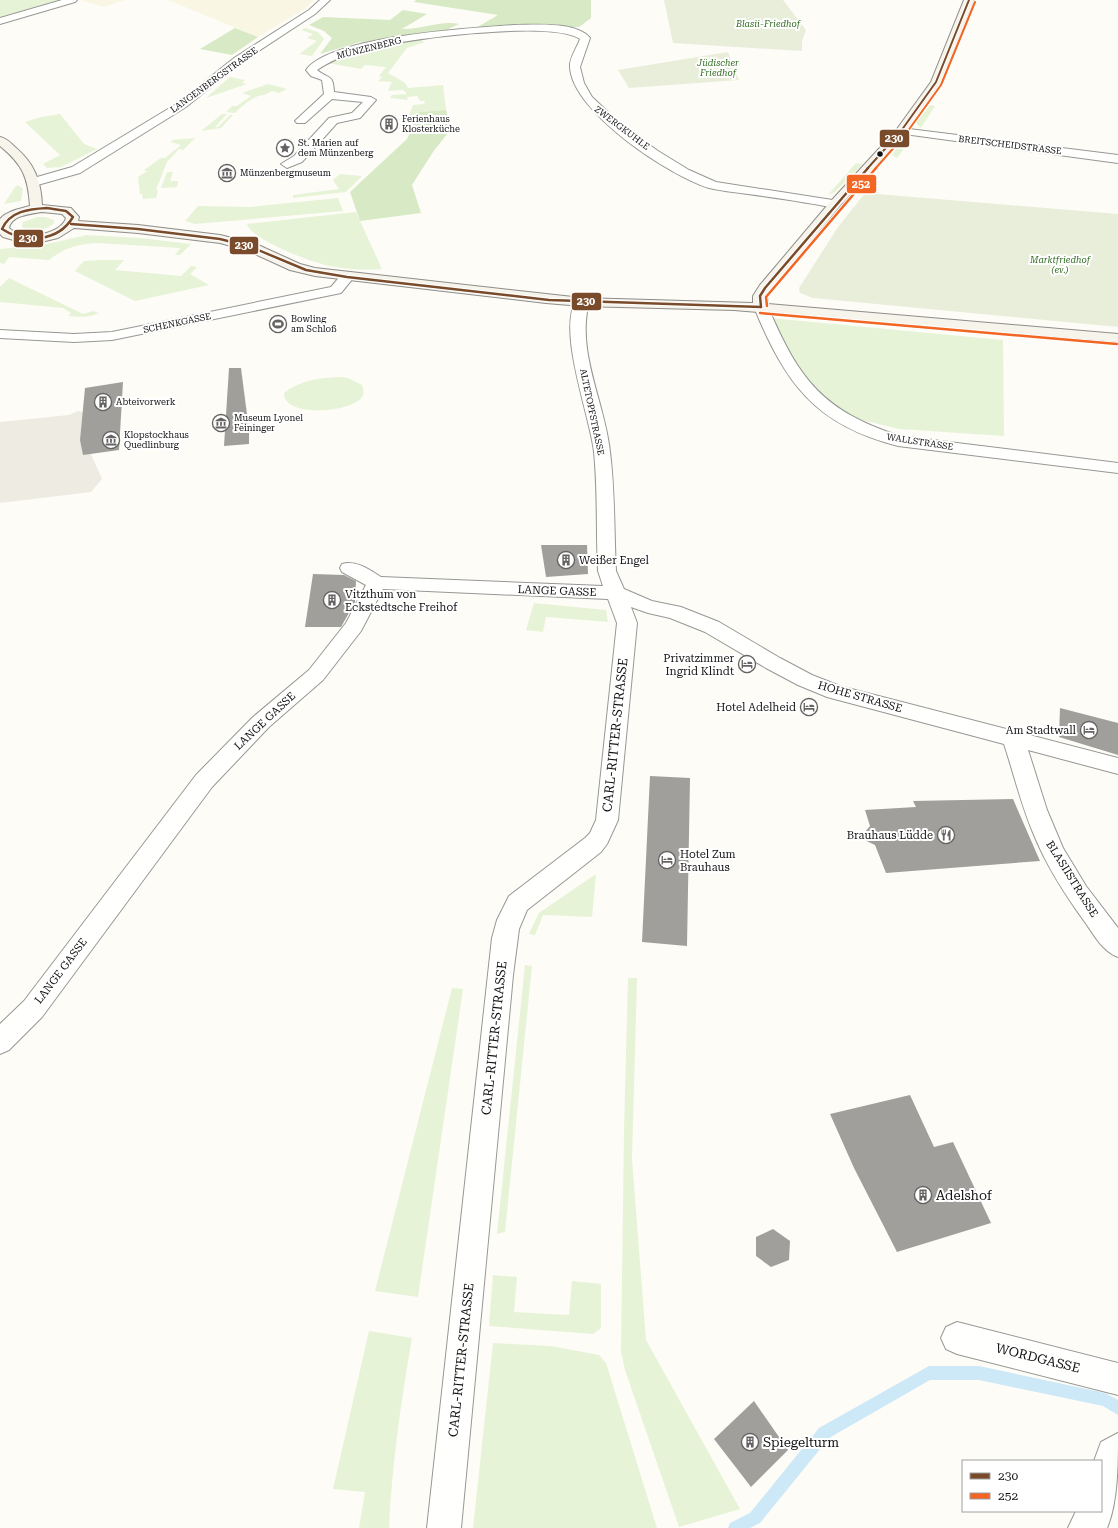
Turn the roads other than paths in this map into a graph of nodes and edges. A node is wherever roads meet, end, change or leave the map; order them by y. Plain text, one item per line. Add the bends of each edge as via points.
1 (72, 0) edge
2 (325, 0) edge
3 (969, 0) edge
4 (0, 21) edge
5 (443, 34) joint
6 (329, 95) junction
7 (327, 125) junction
8 (901, 131) junction
9 (0, 140) edge
10 (1118, 159) edge
11 (287, 164) dead end
12 (34, 182) junction
13 (835, 204) junction
14 (36, 209) junction
15 (71, 224) junction
16 (4, 237) edge
17 (347, 277) junction
18 (582, 302) junction
19 (761, 308) junction
20 (0, 334) edge
21 (1118, 338) edge
22 (1118, 468) edge
23 (349, 568) dead end
24 (377, 583) junction
25 (615, 593) junction
26 (1013, 738) junction
27 (1118, 766) edge
28 (1118, 946) edge
29 (0, 1042) edge
30 (957, 1338) dead end
31 (1118, 1379) edge
32 (1118, 1450) edge
33 (1102, 1497) edge
34 (1097, 1512) edge
35 (444, 1528) edge
36 (1085, 1528) edge

1 - 4 street
2 - 12 street, LANGENBERGSTRASSE via 312,12 238,60 182,105 76,170
3 - 8 main road via 936,82
5 - 6 street, MÜNZENBERG via 360,48 321,61 311,70 314,74 327,79
5 - 13 street, ZWERGKUHLE via 533,28 570,30 580,34 585,38 575,66 583,94 596,110 679,169 698,180 714,185
6 - 7 street via 301,121
6 - 7 street via 371,100 356,116 333,120
7 - 11 street via 298,159
8 - 10 street, BREITSCHEIDSTRASSE
8 - 13 main road
9 - 12 main road via 25,162
12 - 14 main road
13 - 19 main road via 765,288 760,296
14 - 15 main road via 53,208 66,211 73,217
14 - 16 main road via 19,213 4,222
15 - 16 main road via 58,233 42,237
15 - 17 main road via 204,236 234,242 300,268
17 - 18 main road
17 - 20 street, SCHENKGASSE via 336,290 112,336 74,338
18 - 19 main road
18 - 25 street, ALTETOPFSTRASSE via 578,317 579,348 602,451 607,571
19 - 21 main road
19 - 22 street, WALLSTRASSE via 782,357 813,398 840,418 870,433 898,441
23 - 24 street via 361,572
24 - 25 street, LANGE GASSE
24 - 29 street, LANGE GASSE via 354,626 316,675 261,722 204,781 33,1009
25 - 26 street, HOHE STRASSE via 648,607 674,612 712,627 773,663 834,692
25 - 35 street, CARL-RITTER-STRASSE via 627,624 604,828 599,838 584,853 518,903 511,915 503,946
26 - 27 street, HOHE STRASSE
26 - 28 street, BLASIISTRASSE via 1045,836 1084,902
30 - 31 street, WORDGASSE
32 - 33 street via 1113,1454
34 - 36 street

